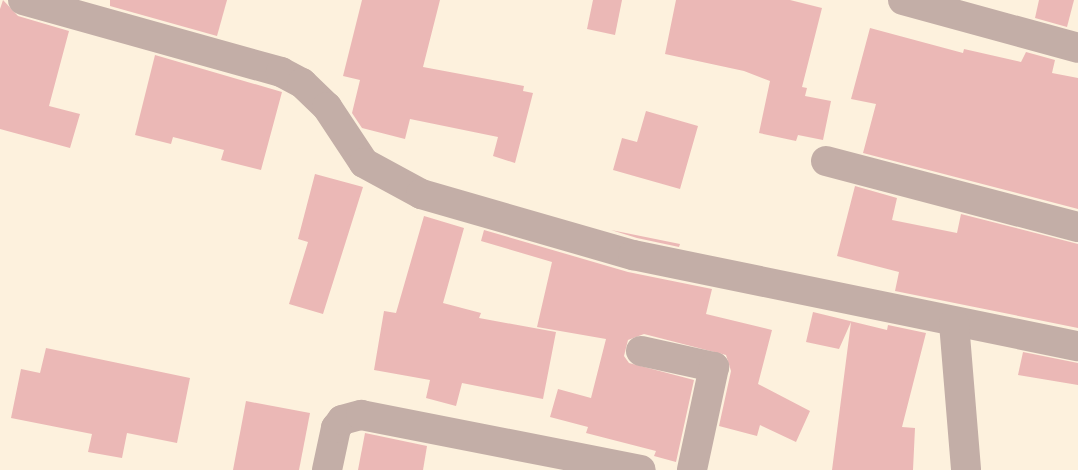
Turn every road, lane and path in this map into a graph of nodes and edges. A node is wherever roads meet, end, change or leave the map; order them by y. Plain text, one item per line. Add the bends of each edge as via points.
1 (23, 0) edge
2 (903, 0) edge
3 (947, 6) edge
4 (1078, 48) edge
5 (825, 161) dead end
6 (1078, 227) edge
7 (954, 323) junction
8 (1078, 346) edge
9 (641, 351) dead end
10 (327, 470) edge
11 (640, 470) edge
12 (692, 470) edge
13 (966, 470) edge

1 - 7 street via 281,72 302,83 327,107 364,163 420,194 633,255
2 - 3 street
3 - 4 street
5 - 6 street
7 - 8 street
7 - 13 street
9 - 12 street via 714,367
10 - 11 street via 336,428 342,420 361,415

